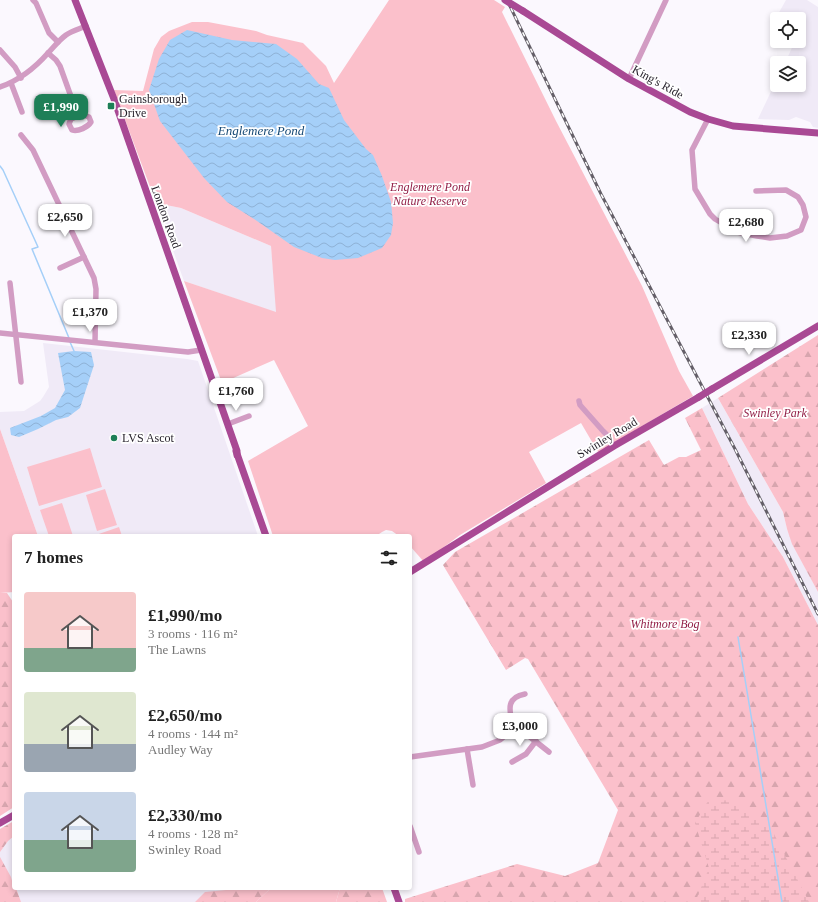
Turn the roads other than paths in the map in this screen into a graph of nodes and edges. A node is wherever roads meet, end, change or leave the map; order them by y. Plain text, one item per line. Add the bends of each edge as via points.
1 (33, 0) edge
2 (75, 0) edge
3 (505, 0) edge
4 (666, 0) edge
5 (86, 26) junction
6 (58, 42) junction
7 (0, 50) edge
8 (48, 53) junction
9 (21, 78) junction
10 (629, 79) junction
11 (11, 83) junction
12 (0, 87) edge
13 (22, 112) dead end
14 (78, 116) dead end
15 (708, 119) junction
16 (818, 133) edge
17 (21, 135) dead end
18 (756, 191) dead end
19 (84, 257) junction
20 (60, 268) dead end
21 (10, 283) dead end
22 (818, 326) edge
23 (0, 333) edge
24 (16, 334) junction
25 (95, 342) junction
26 (201, 350) junction
27 (21, 382) dead end
28 (579, 401) dead end
29 (249, 416) dead end
30 (228, 424) junction
31 (614, 446) junction
32 (265, 534) edge
33 (412, 571) edge
34 (525, 694) dead end
35 (513, 729) junction
36 (536, 742) junction
37 (467, 749) junction
38 (549, 752) dead end
39 (412, 757) edge
40 (512, 762) dead end
41 (473, 785) dead end
42 (12, 816) edge
43 (0, 823) edge
44 (412, 832) edge
45 (419, 852) dead end
46 (395, 890) edge
47 (399, 902) edge

1 - 6 street via 49,33
2 - 5 main road, London Road
3 - 10 main road, King's Ride, bridge
4 - 10 street
5 - 6 street
5 - 26 main road, London Road
6 - 8 street
7 - 9 street
8 - 9 street
8 - 14 street via 58,62
9 - 11 street
10 - 15 main road, King's Ride
11 - 12 street
11 - 13 street
15 - 16 main road, King's Ride via 733,126
15 - 18 street via 692,150 694,189 710,214 737,232 758,236 787,236 801,230 806,217 798,197 786,190
17 - 19 street via 33,150
19 - 20 street
19 - 25 street via 96,285
21 - 24 street
22 - 31 main road, Swinley Road, bridge
23 - 24 street
24 - 25 street
24 - 27 street
25 - 26 street via 188,352
26 - 30 main road, London Road
28 - 31 street
29 - 30 street
30 - 32 main road, London Road
31 - 33 main road, Swinley Road
34 - 35 street via 519,695 510,705 509,714
35 - 36 street via 525,733
35 - 37 street via 490,745
36 - 38 street
36 - 40 street via 526,754
37 - 39 street
37 - 41 street
42 - 43 main road
44 - 45 street
46 - 47 main road

